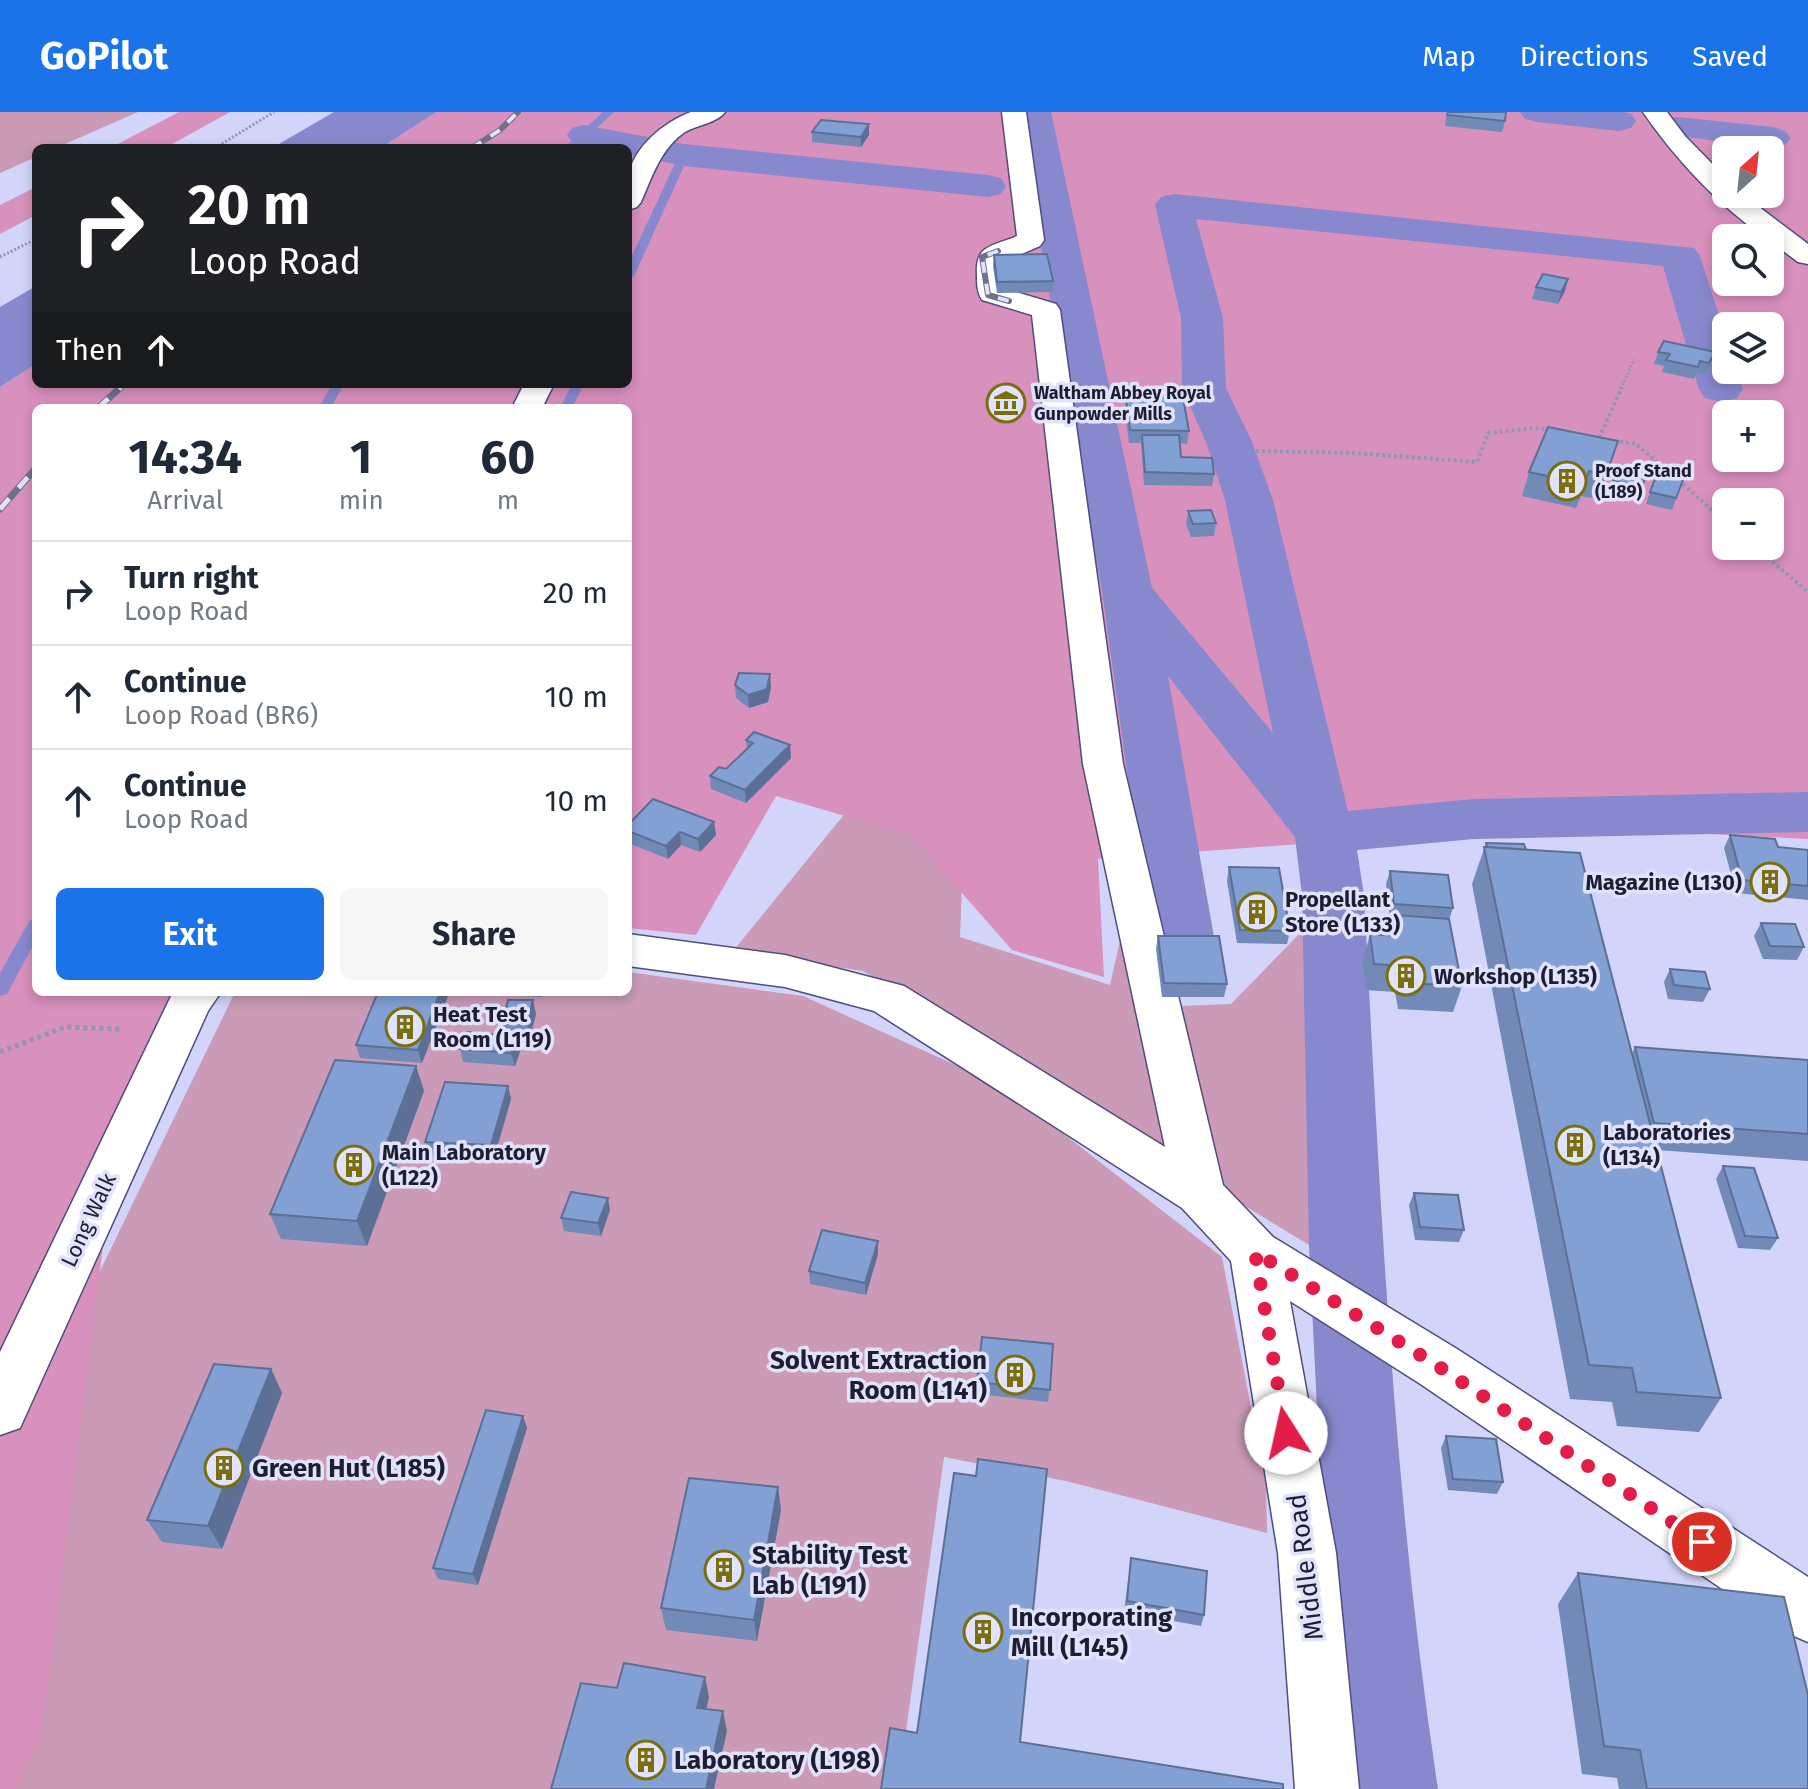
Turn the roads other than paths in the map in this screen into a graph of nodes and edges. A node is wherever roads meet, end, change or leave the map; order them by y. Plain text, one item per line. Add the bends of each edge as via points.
1 (713, 112) edge
2 (1014, 112) edge
3 (1655, 112) edge
4 (1712, 178) edge
5 (632, 194) edge
6 (1742, 208) edge
7 (1808, 256) edge
8 (632, 951) edge
9 (187, 1011) edge
10 (1200, 1194) junction
11 (1255, 1252) junction
12 (0, 1410) edge
13 (1808, 1612) edge
14 (1327, 1789) edge

1 - 5 street via 661,136
2 - 10 street via 1031,240 989,258 992,294 1046,310 1103,764
3 - 4 street
6 - 7 street
8 - 10 street via 785,971 888,998
9 - 12 street, Long Walk
10 - 11 street
11 - 13 street via 1438,1366
11 - 14 street, Middle Road via 1307,1553

